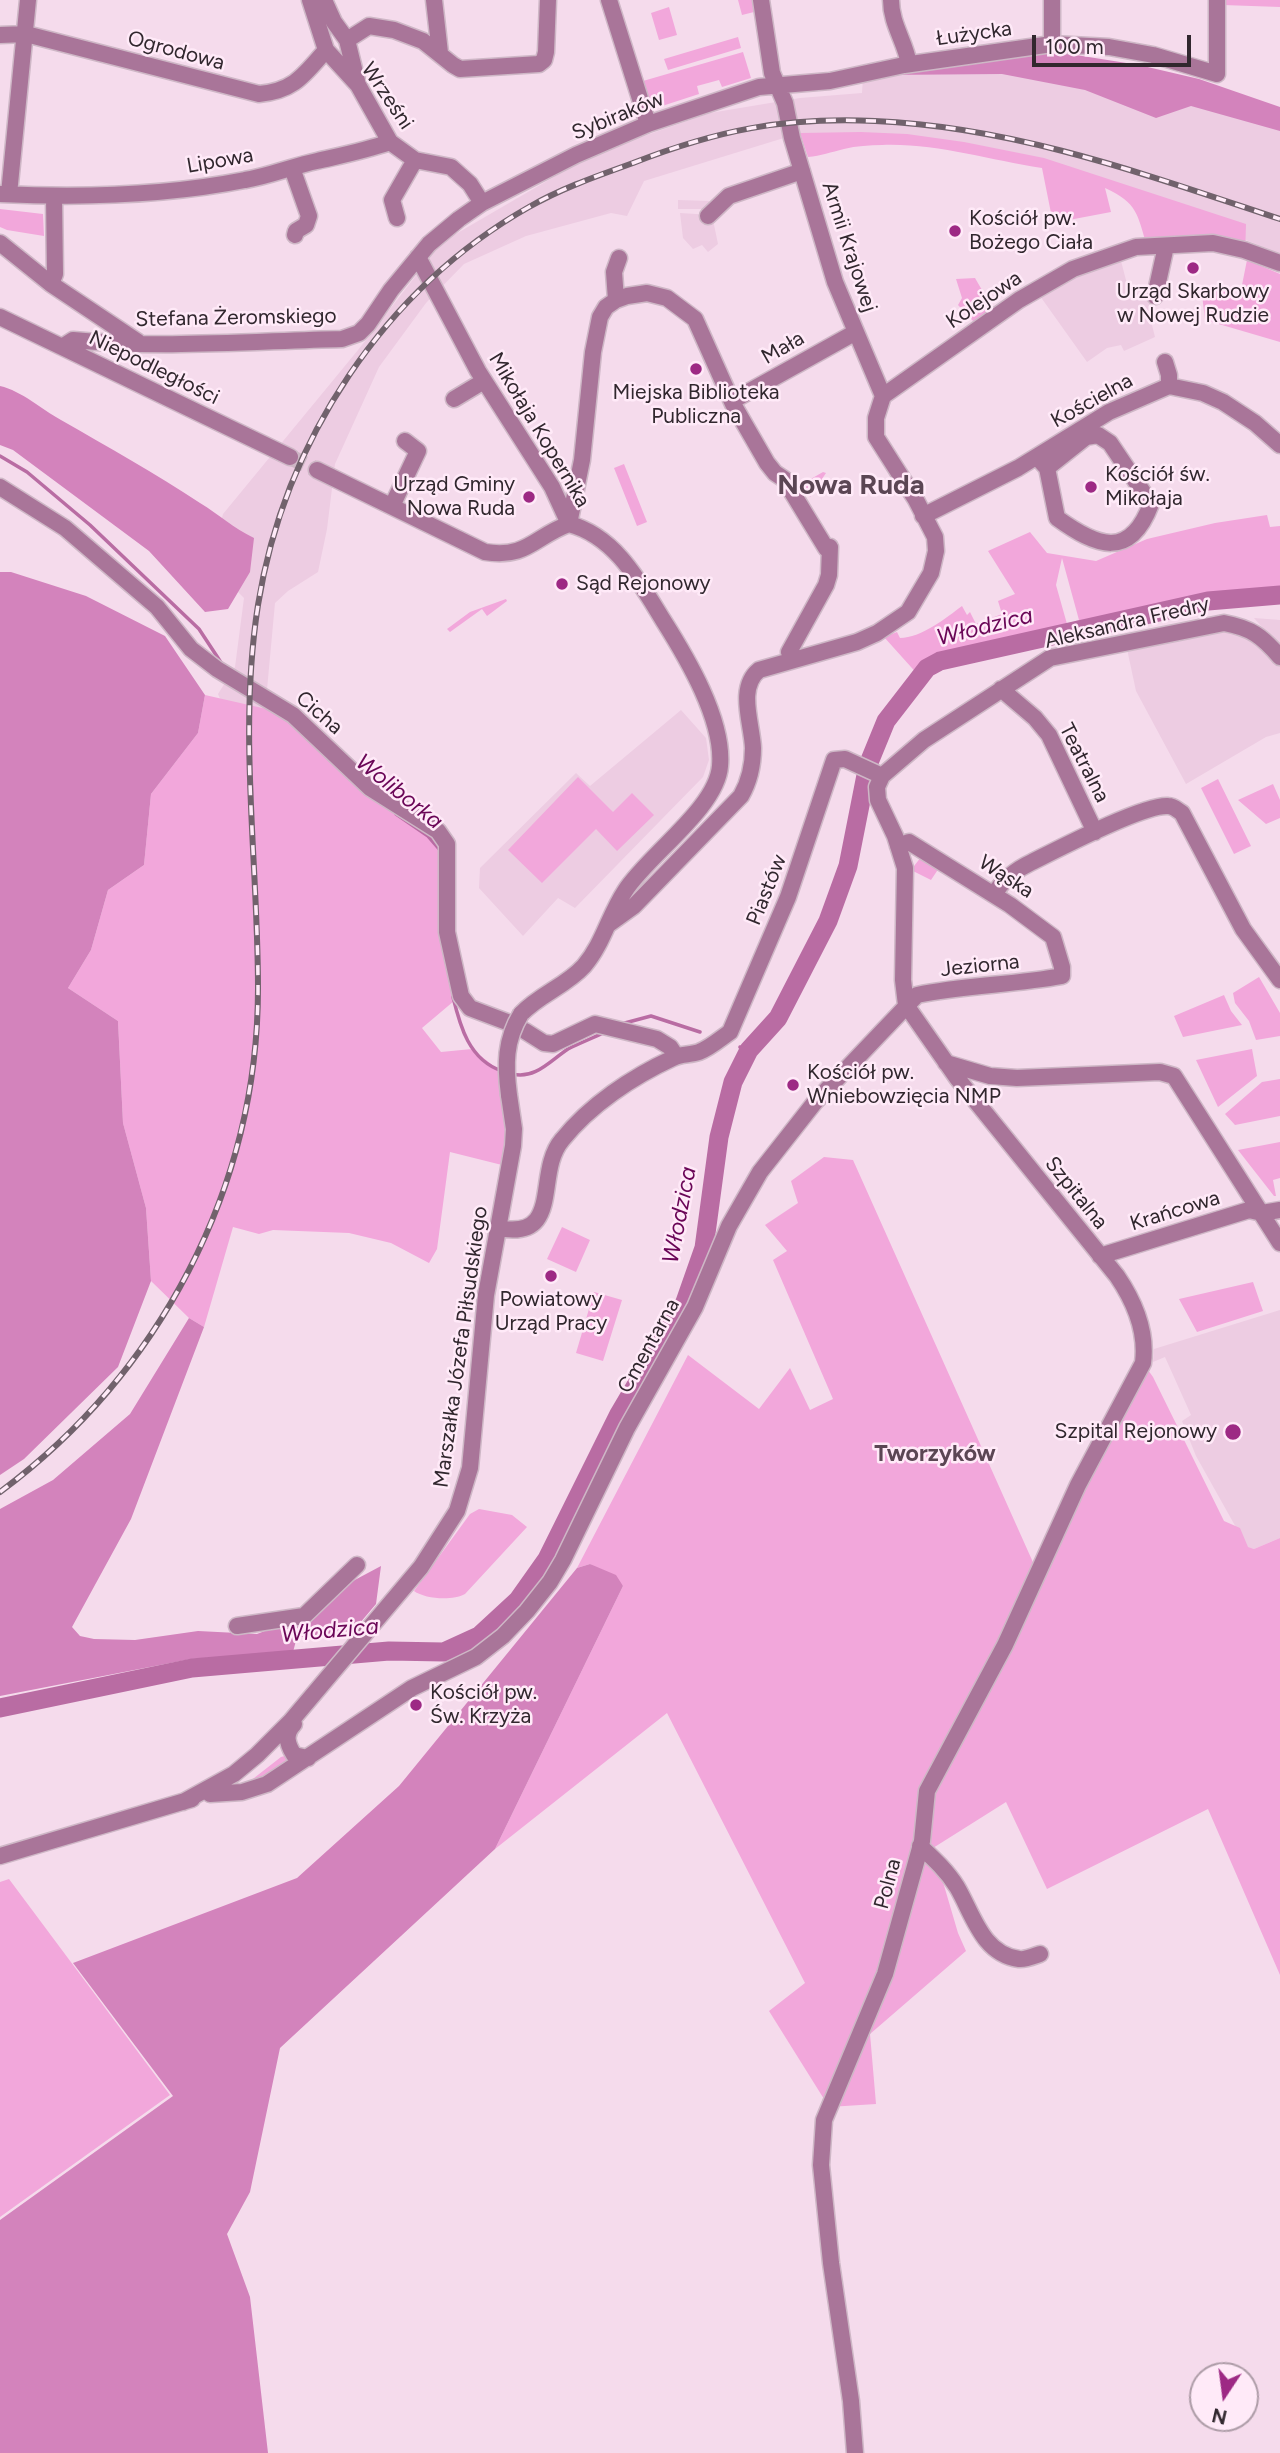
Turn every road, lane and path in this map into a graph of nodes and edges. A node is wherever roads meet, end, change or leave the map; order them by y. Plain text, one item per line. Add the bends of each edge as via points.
1 (28, 0) edge
2 (310, 0) edge
3 (324, 0) edge
4 (434, 0) edge
5 (548, 0) edge
6 (609, 0) edge
7 (761, 0) edge
8 (891, 0) edge
9 (1052, 0) edge
10 (1217, 0) edge
11 (437, 24) junction
12 (394, 30) junction
13 (26, 34) junction
14 (0, 35) edge
15 (347, 40) junction
16 (1052, 44) junction
17 (326, 50) junction
18 (440, 53) junction
19 (909, 64) junction
20 (358, 85) junction
21 (777, 87) junction
22 (648, 124) junction
23 (390, 142) junction
24 (415, 160) junction
25 (292, 168) junction
26 (802, 171) junction
27 (4, 194) edge
28 (54, 197) junction
29 (482, 204) junction
30 (708, 216) dead end
31 (397, 218) dead end
32 (295, 234) dead end
33 (0, 243) edge
34 (1166, 246) junction
35 (418, 257) junction
36 (619, 258) dead end
37 (1280, 263) edge
38 (51, 284) junction
39 (1155, 296) dead end
40 (616, 300) junction
41 (0, 317) edge
42 (856, 332) junction
43 (138, 342) junction
44 (62, 347) junction
45 (1165, 362) dead end
46 (484, 381) junction
47 (1169, 386) junction
48 (883, 396) junction
49 (454, 400) dead end
50 (732, 403) junction
51 (404, 441) dead end
52 (1280, 445) edge
53 (290, 457) tunnel mouth
54 (1042, 462) junction
55 (317, 470) tunnel mouth
56 (0, 487) edge
57 (392, 506) junction
58 (920, 508) junction
59 (569, 524) junction
60 (789, 652) dead end
61 (1280, 657) edge
62 (1001, 689) junction
63 (879, 775) junction
64 (1095, 832) junction
65 (898, 846) junction
66 (994, 894) junction
67 (609, 924) junction
68 (1062, 976) joint
69 (1280, 980) edge
70 (906, 1005) junction
71 (517, 1024) junction
72 (671, 1059) junction
73 (946, 1063) junction
74 (1280, 1210) edge
75 (1262, 1213) junction
76 (498, 1227) junction
77 (1280, 1243) edge
78 (1101, 1256) junction
79 (1143, 1363) joint
80 (357, 1565) dead end
81 (237, 1626) dead end
82 (327, 1681) junction
83 (311, 1700) junction
84 (288, 1739) junction
85 (309, 1758) junction
86 (210, 1794) junction
87 (183, 1802) junction
88 (920, 1846) junction
89 (0, 1856) edge
90 (1040, 1954) dead end
91 (855, 2453) edge

1 - 13 street
2 - 17 street
3 - 15 street
4 - 11 street
5 - 18 street via 546,52 539,64 460,69
6 - 22 street
7 - 21 street, Armii Krajowej
8 - 19 street via 894,24
9 - 16 street
10 - 16 street, Łużycka via 1217,74 1153,55
11 - 12 street
11 - 18 street
12 - 15 street via 369,26
12 - 18 street
13 - 14 street, Ogrodowa
13 - 17 street, Ogrodowa via 259,94 277,92 296,82
13 - 27 street
15 - 20 street
16 - 19 street, Łużycka
17 - 20 street, Wrześni
19 - 21 street, Łużycka
20 - 23 street, Wrześni
21 - 22 street, Sybiraków via 759,87
21 - 26 street, Armii Krajowej
22 - 29 street, Sybiraków
23 - 24 street, Wrześni
23 - 25 street, Lipowa
24 - 29 street, Wrześni via 451,167 470,184
24 - 31 street via 392,200
25 - 28 street, Lipowa via 246,180 141,195
25 - 32 street via 309,216
26 - 30 street via 729,196
26 - 42 street, Armii Krajowej via 835,282
27 - 28 street, Lipowa
28 - 38 street via 55,274
29 - 35 street, Stefana Żeromskiego via 435,238
33 - 38 street
34 - 37 street, Kolejowa via 1213,243
34 - 39 street
34 - 48 street, Kolejowa via 1136,247 1073,269 1019,300
35 - 43 street, Stefana Żeromskiego via 368,324 342,339
35 - 46 street, Mikołaja Kopernika
36 - 40 street via 614,272
38 - 43 street
40 - 50 street via 647,293 667,298 695,319
40 - 59 street via 600,317 596,335 582,460
41 - 44 street, Niepodległości
42 - 48 street, Armii Krajowej
42 - 50 street, Mała
43 - 44 street, Stefana Żeromskiego via 73,340
44 - 53 street, Niepodległości
45 - 47 street
46 - 49 street
46 - 59 street, Mikołaja Kopernika via 552,487
47 - 52 street via 1223,402
47 - 54 street, Kościelna via 1109,412
48 - 58 street via 876,437
50 - 60 street via 767,463 784,479 826,548 830,547 830,575
51 - 57 street via 418,451
54 - 54 street via 1057,518 1083,536 1110,544 1128,540 1144,521 1151,505 1110,443 1098,435
54 - 58 street, Kościelna
55 - 57 street
56 - 71 street, Cicha via 65,528 157,607 191,649 293,715 370,788 438,831 447,844 447,932 461,996 470,1008
57 - 59 street via 485,552 500,554 520,551
58 - 67 street via 935,537 934,564 908,612 857,642 752,675 748,698 753,749 741,796 634,906
59 - 67 street, Mikołaja Kopernika via 588,528 628,565 694,676 713,717 720,748 715,786 625,891
61 - 62 street, Aleksandra Fredry via 1247,627 1224,623 1051,658
62 - 63 street, Aleksandra Fredry
62 - 64 street, Teatralna via 1049,735
63 - 65 street via 878,800
63 - 72 street, Piastów via 845,759 834,761 788,897 730,1032 698,1053
64 - 66 street, Teatralna via 1022,866
64 - 69 street, Teatralna via 1158,806 1172,806 1182,813 1243,929
65 - 66 street, Wąska via 909,842
65 - 70 street via 905,867
66 - 68 street, Wąska via 1053,937
67 - 71 street via 584,966 538,997
68 - 70 street, Jeziorna via 937,991 917,995
70 - 73 street, Szpitalna
70 - 85 street, Cmentarna via 815,1102 760,1172 729,1226 695,1307 627,1428 550,1582 503,1636 476,1657 412,1688
71 - 72 street, Cicha via 553,1044 595,1024 626,1031 670,1047
71 - 76 street, Marszałka Józefa Piłsudskiego, bridge via 505,1060 514,1129
72 - 76 street via 613,1093 560,1142 550,1160 537,1221 520,1230
73 - 75 street via 990,1076 1017,1078 1160,1072 1174,1076
73 - 78 street, Szpitalna
74 - 75 street, Krańcowa
75 - 77 street
75 - 78 street, Krańcowa via 1249,1210
76 - 82 street, Marszałka Józefa Piłsudskiego via 486,1296 467,1482 457,1510 421,1567
78 - 79 street, Szpitalna via 1132,1301 1142,1329
79 - 88 street, Polna via 1078,1485 1005,1645 927,1791
80 - 81 street via 304,1616
82 - 83 street
82 - 84 street
83 - 84 street via 289,1729
83 - 87 street via 248,1762
84 - 85 street via 294,1755
84 - 86 street via 251,1773
85 - 86 street, Cmentarna via 254,1790
86 - 87 street
87 - 89 street
88 - 90 street via 941,1865 982,1935 996,1950 1020,1959
88 - 91 street, Polna via 885,1974 824,2120 821,2165

